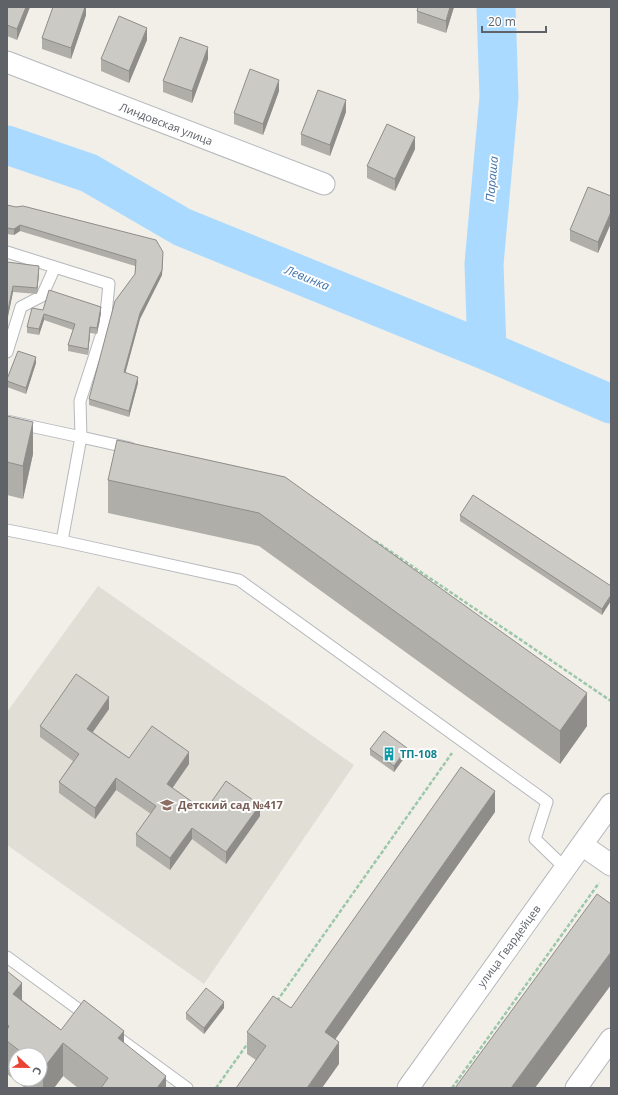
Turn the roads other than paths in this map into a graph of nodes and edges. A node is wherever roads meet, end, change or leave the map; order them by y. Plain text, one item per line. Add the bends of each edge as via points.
1 (7, 62) edge
2 (324, 184) dead end
3 (7, 252) edge
4 (55, 267) junction
5 (7, 352) edge
6 (7, 421) edge
7 (81, 437) junction
8 (142, 450) edge
9 (7, 530) edge
10 (62, 540) junction
11 (611, 804) edge
12 (582, 845) junction
13 (565, 868) junction
14 (606, 872) edge
15 (7, 957) edge
16 (611, 1039) edge
17 (187, 1088) edge
18 (408, 1088) edge
19 (576, 1088) edge

1 - 2 street, Линдовская улица
3 - 4 lane
4 - 5 lane via 42,296 21,307
4 - 7 lane via 109,284 105,324 80,401
6 - 7 lane
7 - 8 lane
7 - 10 lane
9 - 10 lane
10 - 13 lane via 239,580 547,802 535,839
11 - 12 street, улица Гвардейцев
12 - 13 street, улица Гвардейцев
12 - 14 street
13 - 18 street, улица Гвардейцев
15 - 17 lane
16 - 19 street

